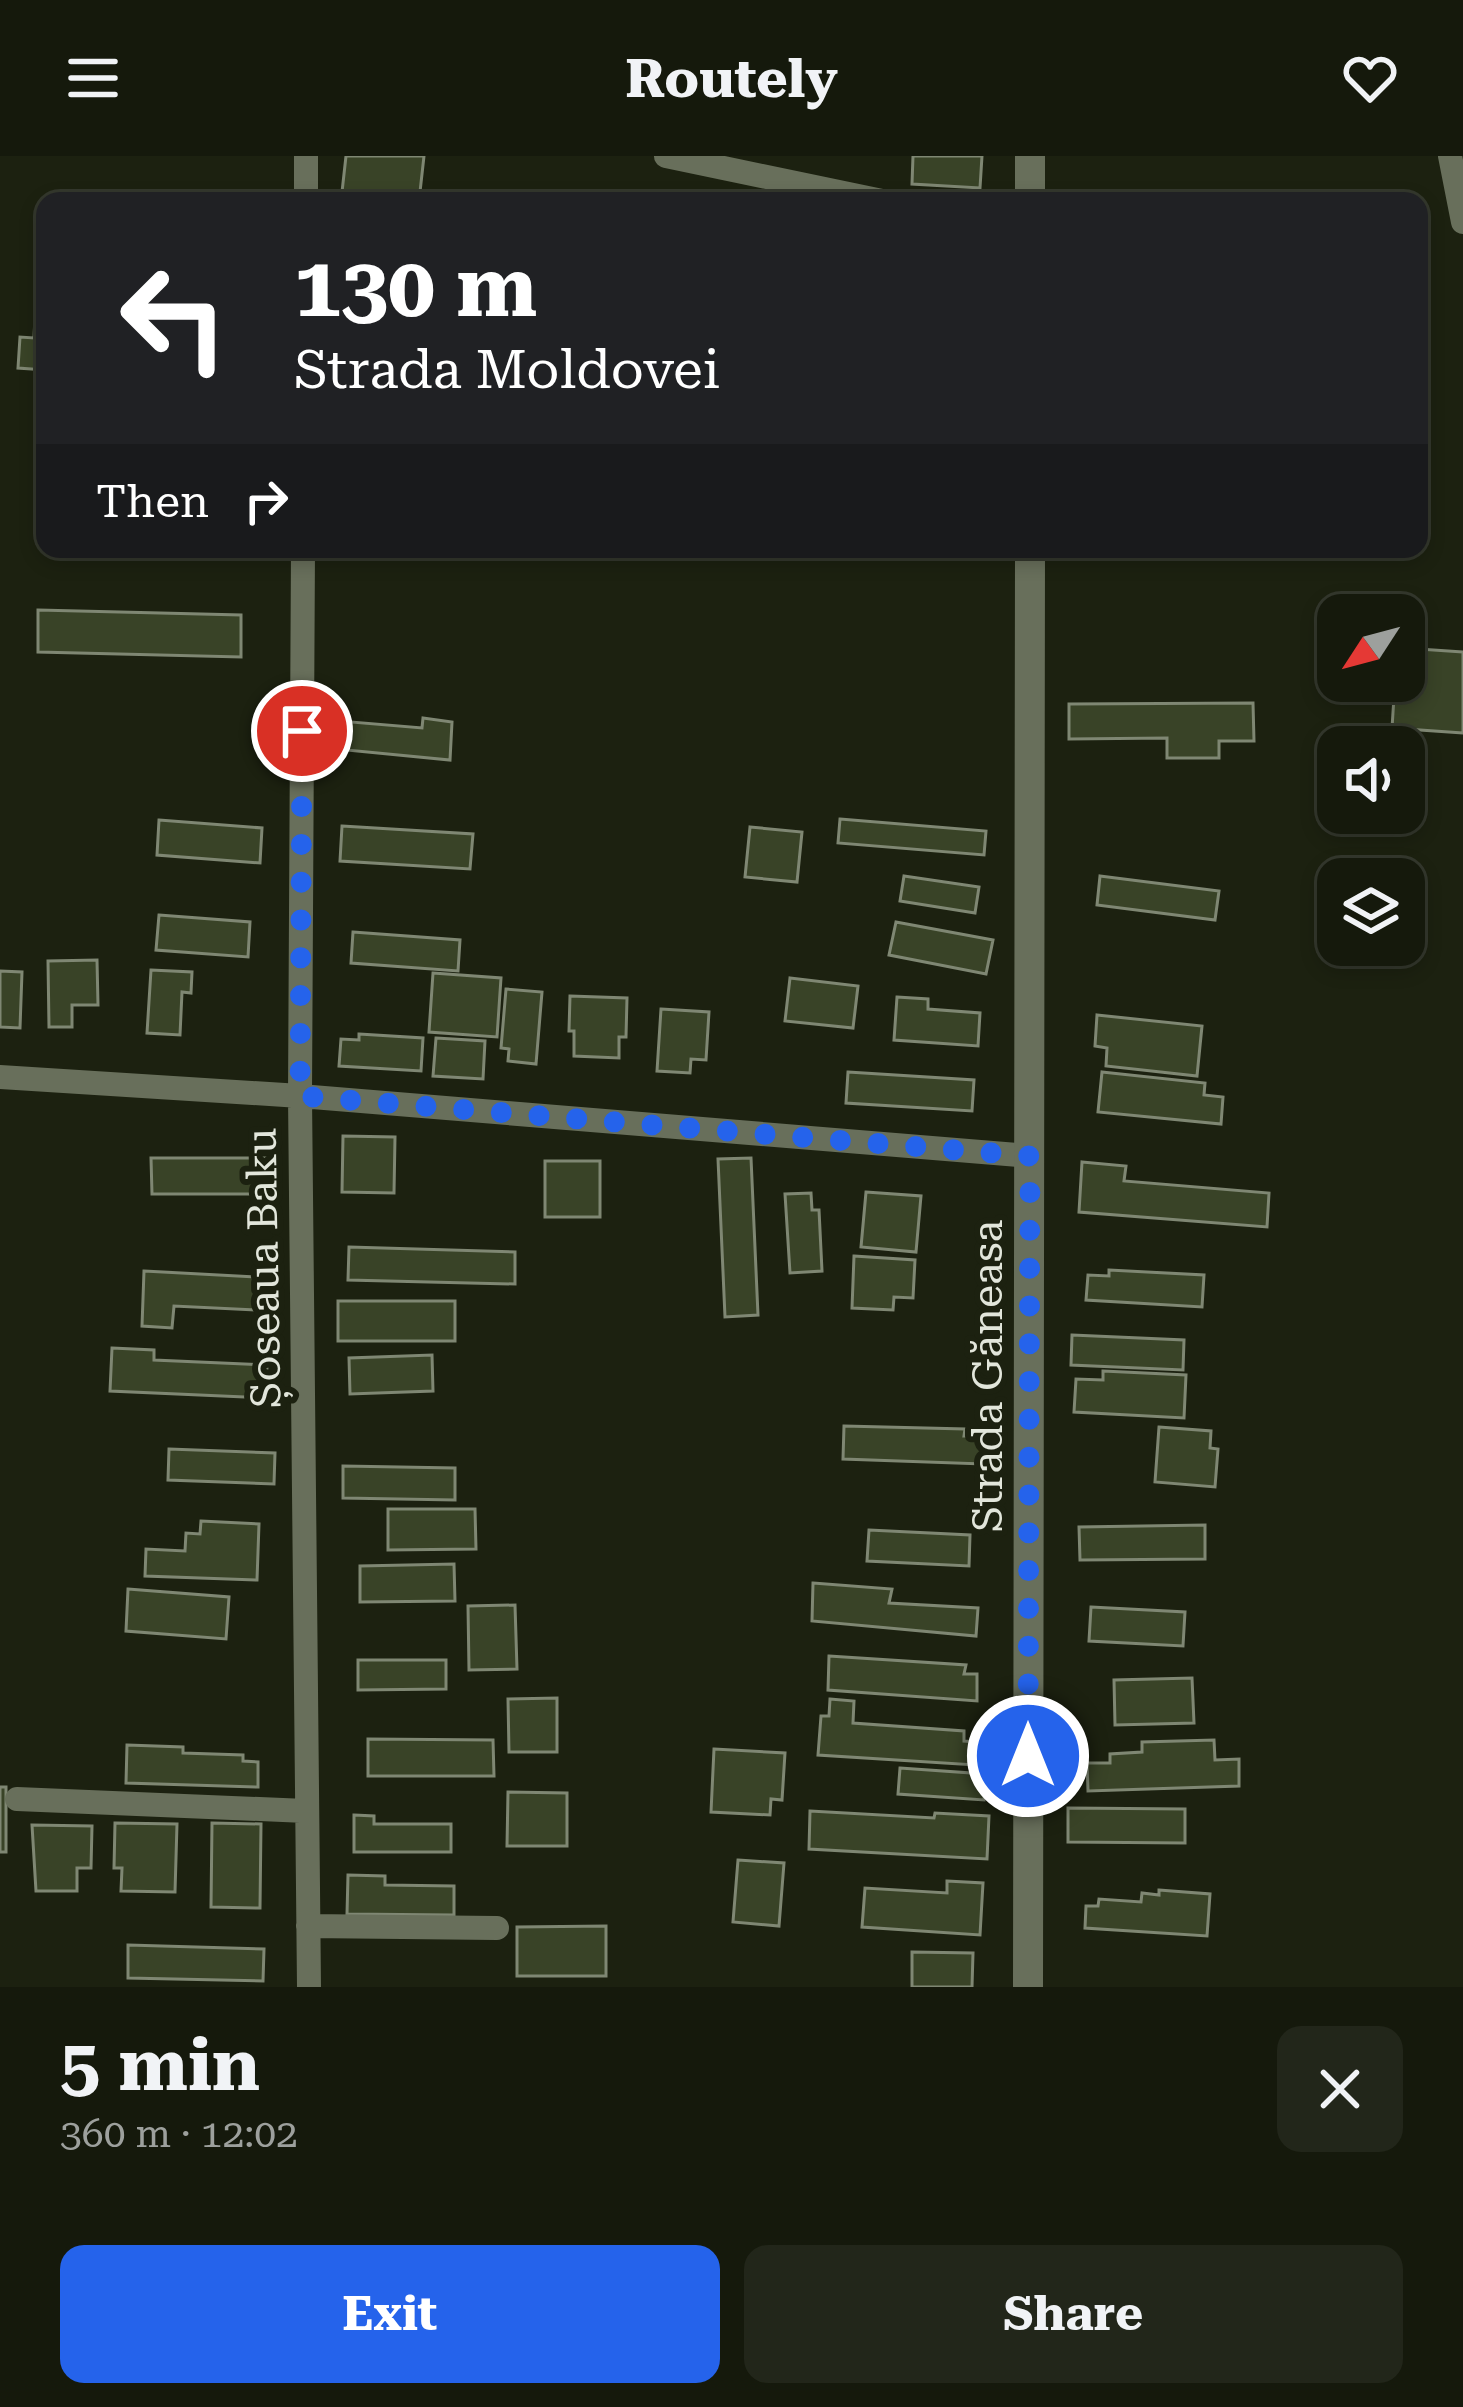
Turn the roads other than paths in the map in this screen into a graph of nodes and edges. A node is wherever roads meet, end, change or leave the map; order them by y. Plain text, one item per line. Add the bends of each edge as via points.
1 (306, 156) edge
2 (666, 156) edge
3 (1030, 156) edge
4 (1450, 156) edge
5 (306, 192) edge
6 (839, 192) edge
7 (1030, 192) edge
8 (1463, 222) edge
9 (304, 558) edge
10 (1030, 558) edge
11 (0, 1078) edge
12 (300, 1096) junction
13 (1030, 1156) junction
14 (17, 1799) dead end
15 (306, 1811) junction
16 (308, 1926) junction
17 (497, 1928) dead end
18 (309, 1987) edge
19 (1028, 1987) edge

1 - 5 street
2 - 6 street
3 - 7 main road
4 - 8 street
9 - 12 street, Șoseaua Baku
10 - 13 main road, Strada Găneasa
11 - 12 street
12 - 13 street
12 - 15 street, Șoseaua Baku
13 - 19 main road, Strada Găneasa
14 - 15 street
15 - 16 street, Șoseaua Baku
16 - 17 street
16 - 18 street, Șoseaua Baku

